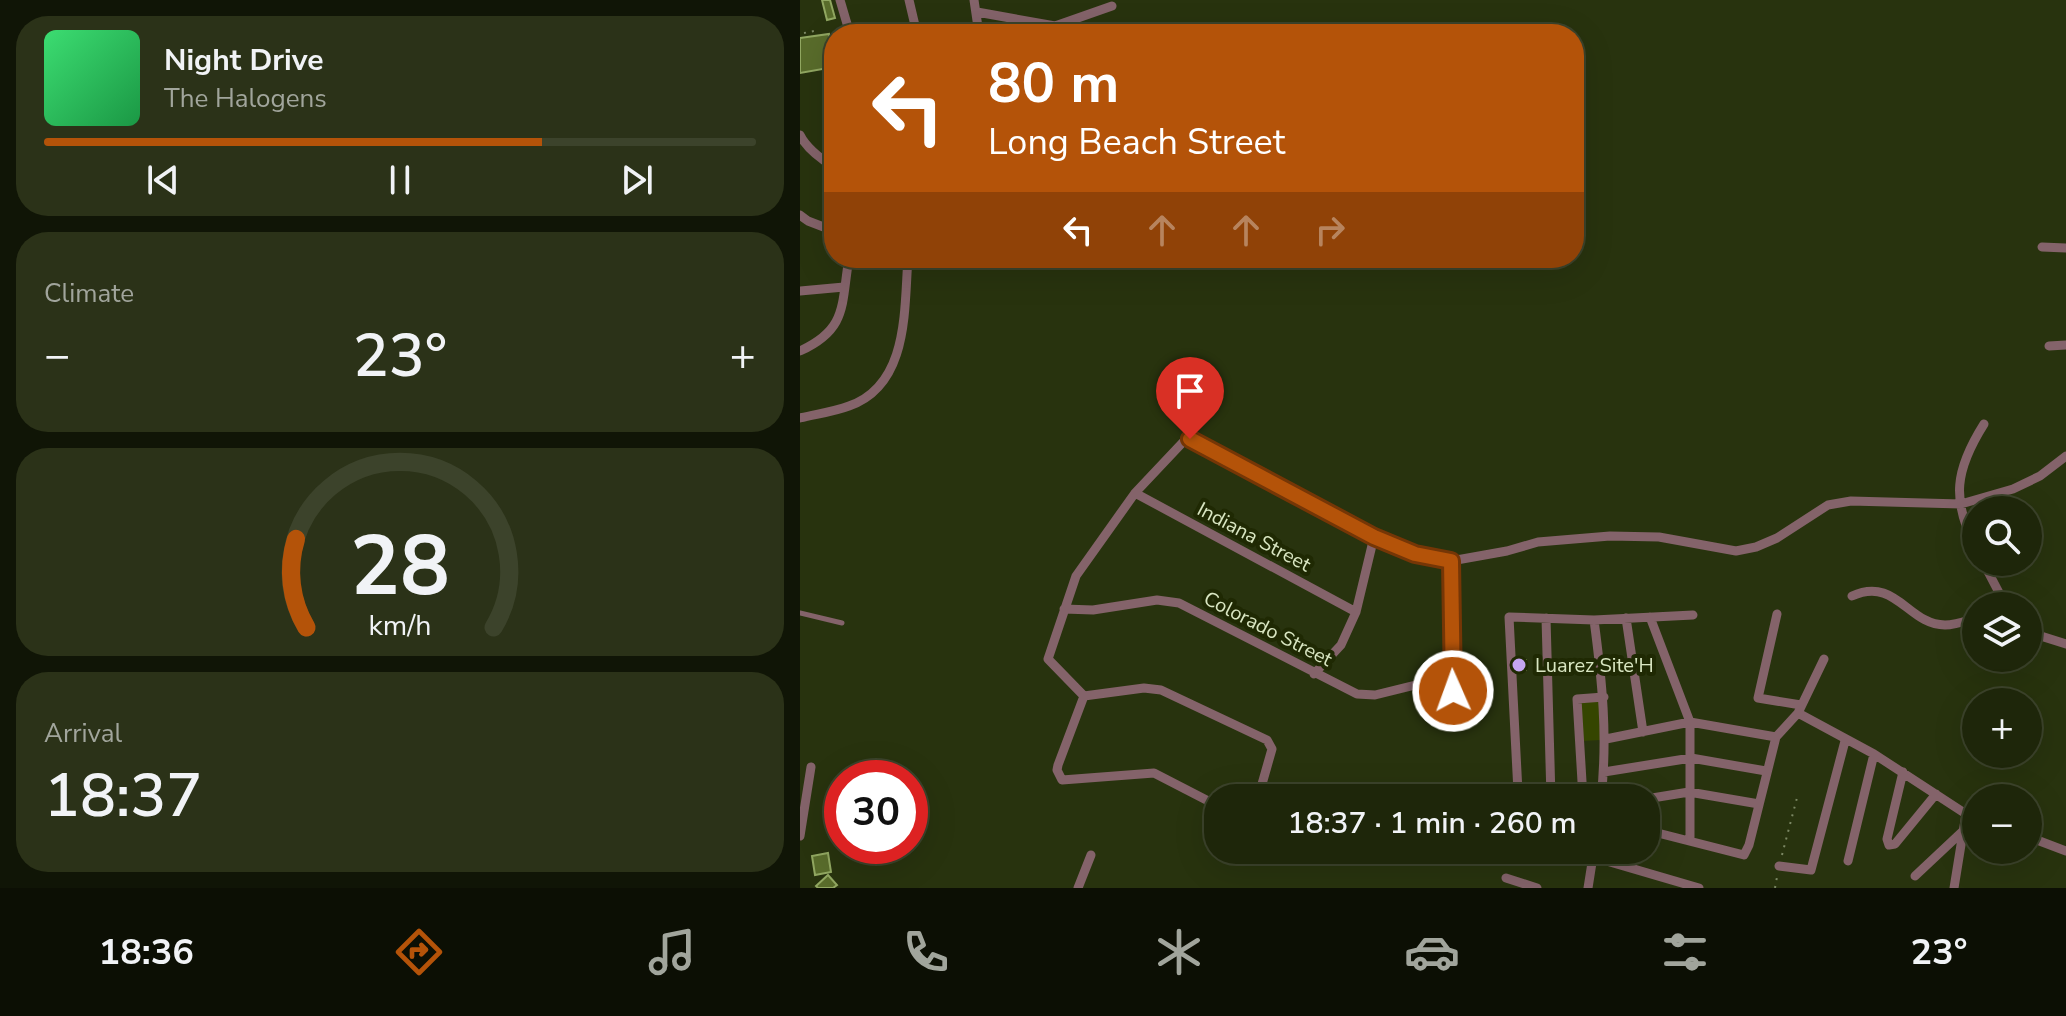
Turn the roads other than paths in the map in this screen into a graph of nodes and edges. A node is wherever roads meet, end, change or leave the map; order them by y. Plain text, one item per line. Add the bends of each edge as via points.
1 (840, 0) edge
2 (909, 0) edge
3 (974, 0) edge
4 (1112, 6) dead end
5 (977, 12) junction
6 (847, 24) edge
7 (915, 24) edge
8 (978, 24) edge
9 (1044, 24) edge
10 (1061, 24) edge
11 (800, 135) edge
12 (824, 161) edge
13 (800, 215) edge
14 (824, 227) edge
15 (2042, 247) dead end
16 (2066, 248) edge
17 (847, 268) edge
18 (907, 268) edge
19 (844, 287) junction
20 (800, 291) edge
21 (2066, 345) edge
22 (2049, 346) dead end
23 (800, 351) edge
24 (800, 418) edge
25 (1984, 424) dead end
26 (2066, 456) edge
27 (1135, 493) junction
28 (1961, 504) junction
29 (1962, 508) edge
30 (1374, 537) junction
31 (1451, 561) junction
32 (1852, 596) dead end
33 (1064, 609) junction
34 (1356, 612) junction
35 (800, 613) edge
36 (1777, 614) dead end
37 (1693, 615) dead end
38 (1650, 617) junction
39 (1546, 618) junction
40 (1626, 618) junction
41 (1594, 620) junction
42 (1962, 621) edge
43 (842, 623) dead end
44 (2042, 636) edge
45 (2066, 644) edge
46 (1824, 659) dead end
47 (1314, 674) junction
48 (1452, 676) junction
49 (1453, 691) dead end
50 (1084, 696) junction
51 (1604, 697) junction
52 (1800, 709) junction
53 (1690, 722) junction
54 (1643, 732) junction
55 (1776, 737) junction
56 (1606, 739) junction
57 (1845, 741) junction
58 (1874, 754) junction
59 (1691, 758) junction
60 (811, 767) dead end
61 (1766, 771) junction
62 (1604, 772) junction
63 (1903, 772) junction
64 (1262, 784) edge
65 (1518, 784) edge
66 (1551, 784) edge
67 (1582, 784) edge
68 (1603, 784) edge
69 (1689, 792) junction
70 (1936, 794) junction
71 (1660, 797) edge
72 (1204, 799) edge
73 (1759, 804) junction
74 (1962, 811) edge
75 (1962, 832) edge
76 (1660, 834) edge
77 (800, 836) edge
78 (1690, 841) junction
79 (1962, 842) edge
80 (2042, 842) edge
81 (2066, 851) edge
82 (1091, 855) dead end
83 (1848, 861) dead end
84 (1592, 864) edge
85 (1625, 864) edge
86 (1779, 866) road end
87 (1915, 876) dead end
88 (1506, 878) dead end
89 (1078, 888) edge
90 (1537, 888) edge
91 (1588, 888) edge
92 (1699, 888) edge
93 (1954, 888) edge

1 - 6 street
2 - 7 street
3 - 5 street
4 - 10 street
5 - 8 street
5 - 9 street
11 - 12 street
13 - 14 street
15 - 16 street
17 - 19 street
18 - 24 street via 897,355 887,378 851,406
19 - 20 street
19 - 23 street via 838,322 822,341
21 - 22 street
25 - 28 street via 1960,473
26 - 28 street via 2013,489
27 - 30 street via 1185,440 1196,442
27 - 33 street via 1076,576
27 - 34 street, Indiana Street
28 - 29 street
28 - 31 street via 1828,505 1777,538 1736,551 1659,537 1610,536 1538,542
30 - 31 street via 1415,554
30 - 34 street
31 - 48 street
32 - 42 street via 1868,589 1884,592 1928,620 1942,625
33 - 47 street, Colorado Street via 1168,600
33 - 50 street via 1048,659
34 - 47 street via 1341,645
35 - 43 lane
36 - 52 street via 1758,698
37 - 38 street
38 - 40 street
38 - 53 street
39 - 41 street
39 - 65 street via 1509,617
39 - 66 street
40 - 41 street
40 - 54 street
41 - 51 street
44 - 45 street
46 - 52 street
47 - 48 street, Colorado Street via 1357,694 1375,695
48 - 49 street
50 - 64 street via 1161,690 1267,740 1272,749
50 - 72 street via 1058,765 1062,780 1154,773
51 - 56 street
51 - 67 street via 1577,699
52 - 55 street
52 - 57 street
53 - 54 street
53 - 55 street
53 - 59 street
54 - 56 street
55 - 61 street
56 - 62 street
57 - 58 street
57 - 86 street via 1811,870
58 - 63 street
58 - 83 street
59 - 61 street
59 - 62 street
59 - 69 street
60 - 77 street
61 - 73 street
62 - 68 street
63 - 70 street
63 - 70 street via 1889,845
69 - 71 street
69 - 73 street
69 - 78 street
70 - 74 street
73 - 78 street via 1744,855
75 - 87 street
76 - 78 street
79 - 93 street
80 - 81 street
82 - 89 street
84 - 91 street
85 - 92 street
88 - 90 street

